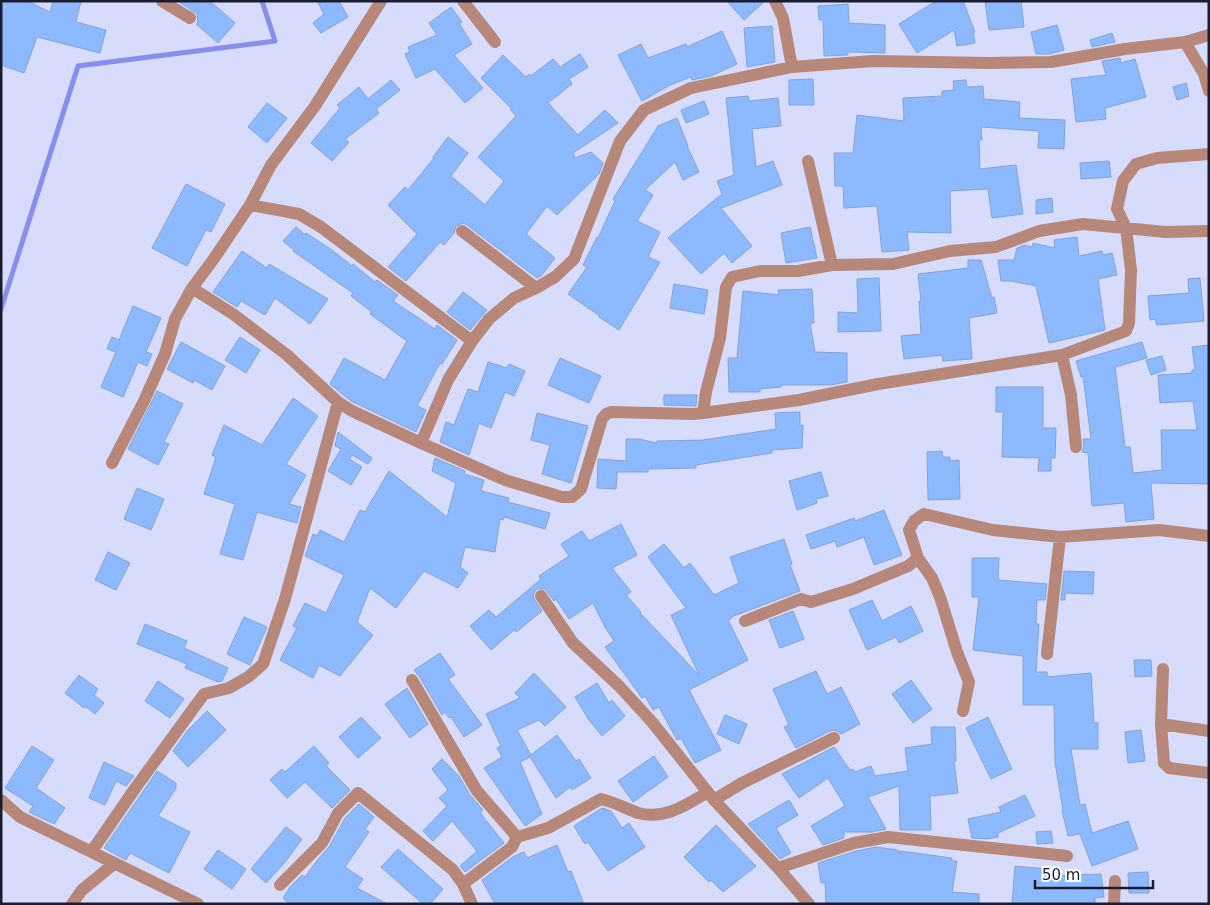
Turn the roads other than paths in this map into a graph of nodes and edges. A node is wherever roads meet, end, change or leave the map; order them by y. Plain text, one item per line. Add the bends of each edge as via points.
1 (162, 1) edge
2 (381, 1) edge
3 (464, 1) edge
4 (775, 1) edge
5 (190, 18) dead end
6 (1209, 35) edge
7 (495, 42) dead end
8 (1185, 42) junction
9 (792, 68) junction
10 (1209, 91) edge
11 (1209, 154) edge
12 (808, 161) dead end
13 (250, 205) junction
14 (1126, 228) junction
15 (462, 231) dead end
16 (1209, 231) edge
17 (832, 265) junction
18 (192, 288) junction
19 (536, 288) junction
20 (472, 341) junction
21 (1062, 355) junction
22 (338, 402) junction
23 (703, 413) junction
24 (421, 443) junction
25 (1076, 447) dead end
26 (112, 463) dead end
27 (1209, 536) edge
28 (1060, 537) junction
29 (918, 558) junction
30 (541, 596) dead end
31 (745, 621) dead end
32 (1047, 654) dead end
33 (1163, 669) dead end
34 (412, 680) dead end
35 (963, 711) dead end
36 (1161, 724) junction
37 (1209, 730) edge
38 (834, 738) dead end
39 (1209, 773) edge
40 (711, 796) junction
41 (1, 800) edge
42 (517, 838) junction
43 (92, 852) junction
44 (1067, 856) dead end
45 (116, 863) junction
46 (778, 868) junction
47 (1115, 881) dead end
48 (463, 884) junction
49 (280, 886) dead end
50 (72, 904) edge
51 (198, 904) edge
52 (472, 904) edge
53 (809, 904) edge
54 (1114, 904) edge

1 - 5 street
2 - 13 street via 315,106 271,165
3 - 7 street
4 - 9 street via 783,18
6 - 8 street
8 - 9 street via 1051,62 873,61
8 - 10 street via 1204,74
9 - 19 street via 691,88 644,110 620,141 574,259 555,277
11 - 14 street via 1157,158 1136,164 1123,181 1116,209
12 - 17 street
13 - 18 street
13 - 20 street via 298,214 321,227
14 - 16 street via 1166,232
14 - 17 street via 1082,224 1039,231 996,247 950,251 893,264
14 - 21 street via 1131,270 1126,331
15 - 19 street
17 - 23 street via 798,271 760,271 732,277 726,287 720,338
18 - 22 street via 287,355
18 - 26 street via 175,319 165,354 144,401
19 - 20 street via 514,298 489,319
20 - 24 street via 448,380
21 - 23 street
21 - 25 street via 1071,395
22 - 24 street
22 - 43 street via 285,598 263,664 230,688 204,694
23 - 24 street via 606,414 581,489 572,497 505,480
27 - 28 street via 1159,530
28 - 29 street via 993,530 924,514 914,521 909,530
28 - 32 street
29 - 31 street via 908,566 853,588 811,602 801,599
29 - 35 street via 940,597 956,652 969,682
30 - 40 street via 573,643 652,722
33 - 36 street
34 - 42 street via 477,791
36 - 37 street
36 - 39 street via 1164,763 1170,768
38 - 40 street
40 - 42 street via 657,815 601,799 548,828
40 - 46 street
41 - 43 street via 20,817
42 - 48 street via 512,847
43 - 45 street
44 - 46 street via 888,836 854,843
45 - 50 street via 82,890
45 - 51 street
46 - 53 street
47 - 54 street
48 - 49 street via 453,870 358,793 338,813 322,843
48 - 52 street

